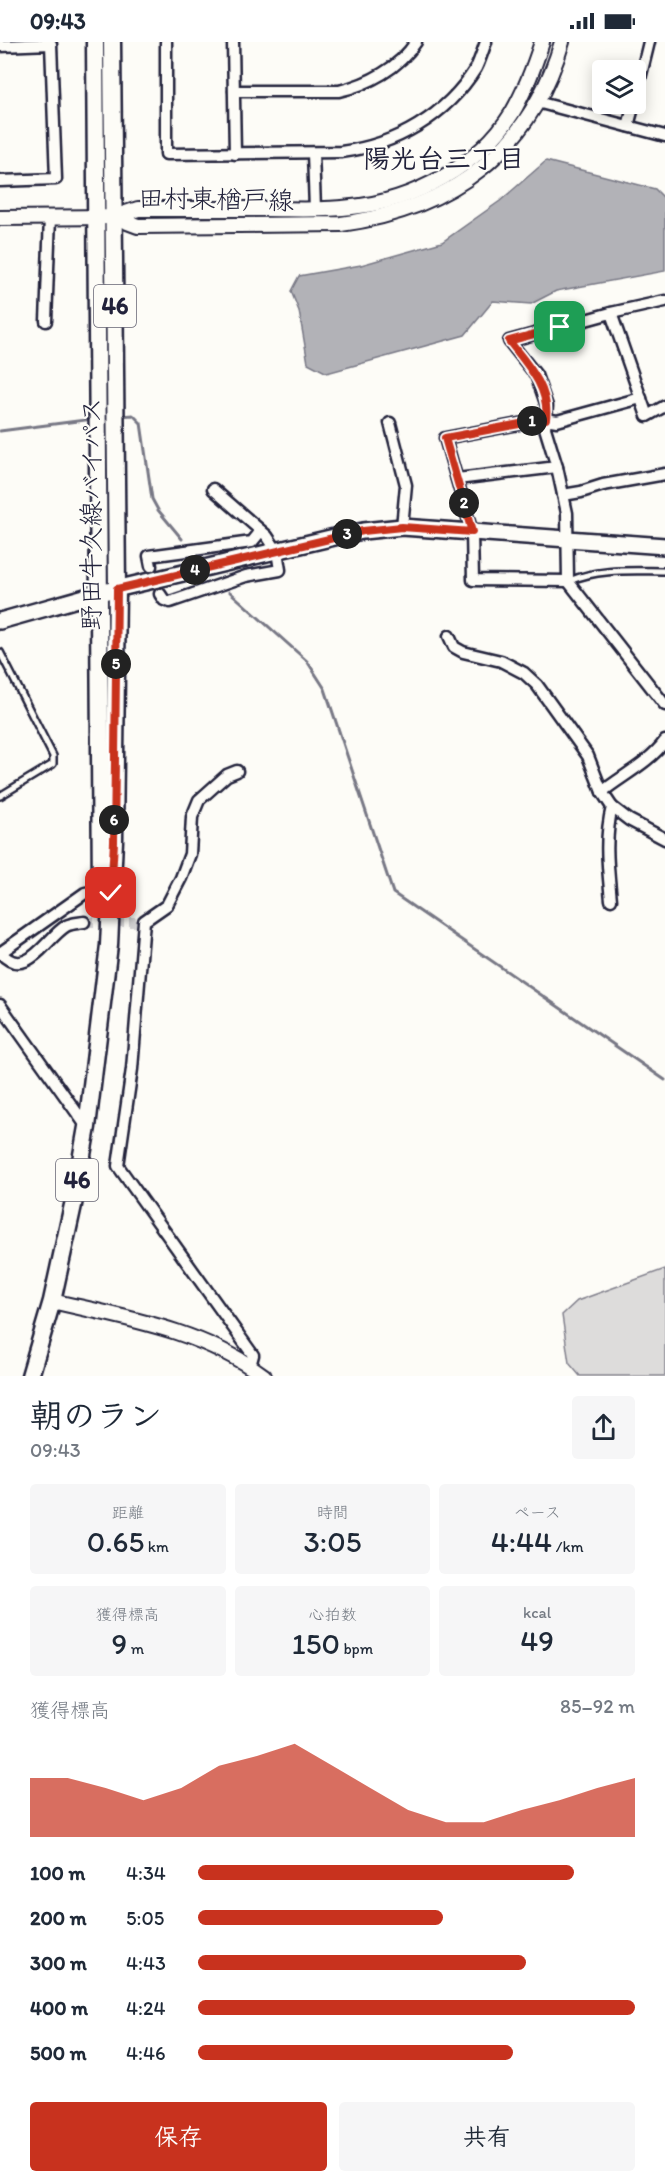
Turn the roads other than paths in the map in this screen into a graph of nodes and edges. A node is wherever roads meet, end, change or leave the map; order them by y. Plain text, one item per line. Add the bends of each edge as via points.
1 (95, 42) edge
2 (112, 42) edge
3 (166, 42) edge
4 (233, 42) edge
5 (416, 42) edge
6 (486, 42) edge
7 (543, 42) edge
8 (562, 42) edge
9 (649, 42) edge
10 (0, 46) edge
11 (644, 60) edge
12 (234, 90) junction
13 (537, 102) junction
14 (631, 114) edge
15 (628, 126) junction
16 (665, 136) edge
17 (314, 153) junction
18 (235, 154) junction
19 (0, 181) edge
20 (315, 209) junction
21 (50, 217) junction
22 (96, 217) junction
23 (114, 217) junction
24 (0, 218) edge
25 (665, 301) edge
26 (611, 313) junction
27 (46, 321) dead end
28 (641, 398) junction
29 (665, 406) edge
30 (546, 419) junction
31 (390, 423) dead end
32 (557, 467) junction
33 (665, 474) edge
34 (457, 479) junction
35 (213, 489) dead end
36 (563, 495) junction
37 (402, 527) junction
38 (261, 531) junction
39 (472, 532) junction
40 (567, 539) junction
41 (665, 546) edge
42 (277, 551) junction
43 (152, 566) dead end
44 (665, 571) edge
45 (568, 581) junction
46 (117, 589) junction
47 (99, 593) junction
48 (160, 594) dead end
49 (0, 621) edge
50 (449, 636) dead end
51 (0, 652) edge
52 (665, 705) edge
53 (665, 741) edge
54 (237, 771) dead end
55 (602, 792) junction
56 (0, 796) edge
57 (612, 807) junction
58 (665, 838) edge
59 (101, 890) junction
60 (611, 900) dead end
61 (84, 922) tunnel mouth
62 (0, 953) edge
63 (0, 1005) edge
64 (94, 1058) junction
65 (87, 1126) junction
66 (52, 1301) junction
67 (250, 1366) junction
68 (30, 1376) edge
69 (264, 1376) edge

1 - 22 main road, 野田牛久線バイパス / 46
2 - 23 main road, 野田牛久線バイパス / 46
3 - 18 street via 166,154
4 - 12 street
5 - 12 street via 386,72 353,88
6 - 17 street via 476,67 460,89 421,124 364,149
7 - 20 street, 田村東楢戸線 via 510,115 477,153 454,170 431,184 391,199
8 - 13 street, 田村東楢戸線 via 551,77
9 - 11 street
10 - 19 street via 51,44 56,179
12 - 18 street
13 - 15 street
13 - 23 street, 田村東楢戸線 via 509,141 485,165 443,194 400,212 341,224 138,226
14 - 15 street
15 - 16 street
17 - 18 street
17 - 20 street
20 - 23 street, 田村東楢戸線 via 138,209
21 - 22 street
21 - 24 street
21 - 27 street
22 - 23 street
22 - 47 main road, 野田牛久線バイパス / 46
23 - 46 main road, 野田牛久線バイパス / 46
25 - 26 street
26 - 28 street
26 - 30 street via 509,341 536,375 547,406
28 - 29 street via 647,416
28 - 30 street via 557,421
30 - 32 street
30 - 34 street via 445,438
31 - 37 street via 406,485
32 - 34 street
32 - 36 street
33 - 36 street
34 - 39 street
35 - 38 street
36 - 40 street
37 - 39 main road
37 - 42 main road via 363,531
38 - 42 street
38 - 43 street via 252,542 149,556
39 - 40 main road
39 - 45 street via 473,580
40 - 41 main road
40 - 45 street
42 - 46 main road
42 - 48 street via 280,570 246,576 170,602
44 - 45 lane via 584,574
45 - 52 street
46 - 47 main road
46 - 64 main road, 野田牛久線バイパス / 46 via 109,945
47 - 49 main road
47 - 59 main road, 野田牛久線バイパス / 46
50 - 55 street via 454,647 501,662 524,673 537,685 588,756
51 - 56 lane via 53,756 53,764
53 - 55 street via 635,770 622,775
54 - 67 street via 199,800 192,817 190,854 182,878 167,905 140,922 132,1069 118,1166 253,1354
55 - 57 street
57 - 58 street
57 - 60 street via 606,841
59 - 62 street via 85,893
59 - 64 main road, 野田牛久線バイパス / 46
61 - 62 street via 65,927 26,960 7,960
63 - 65 street
64 - 65 main road, 野田牛久線バイパス / 46
65 - 66 main road, 野田牛久線バイパス / 46
66 - 67 street via 186,1335 212,1344
66 - 68 main road, 野田牛久線バイパス / 46
67 - 69 street

